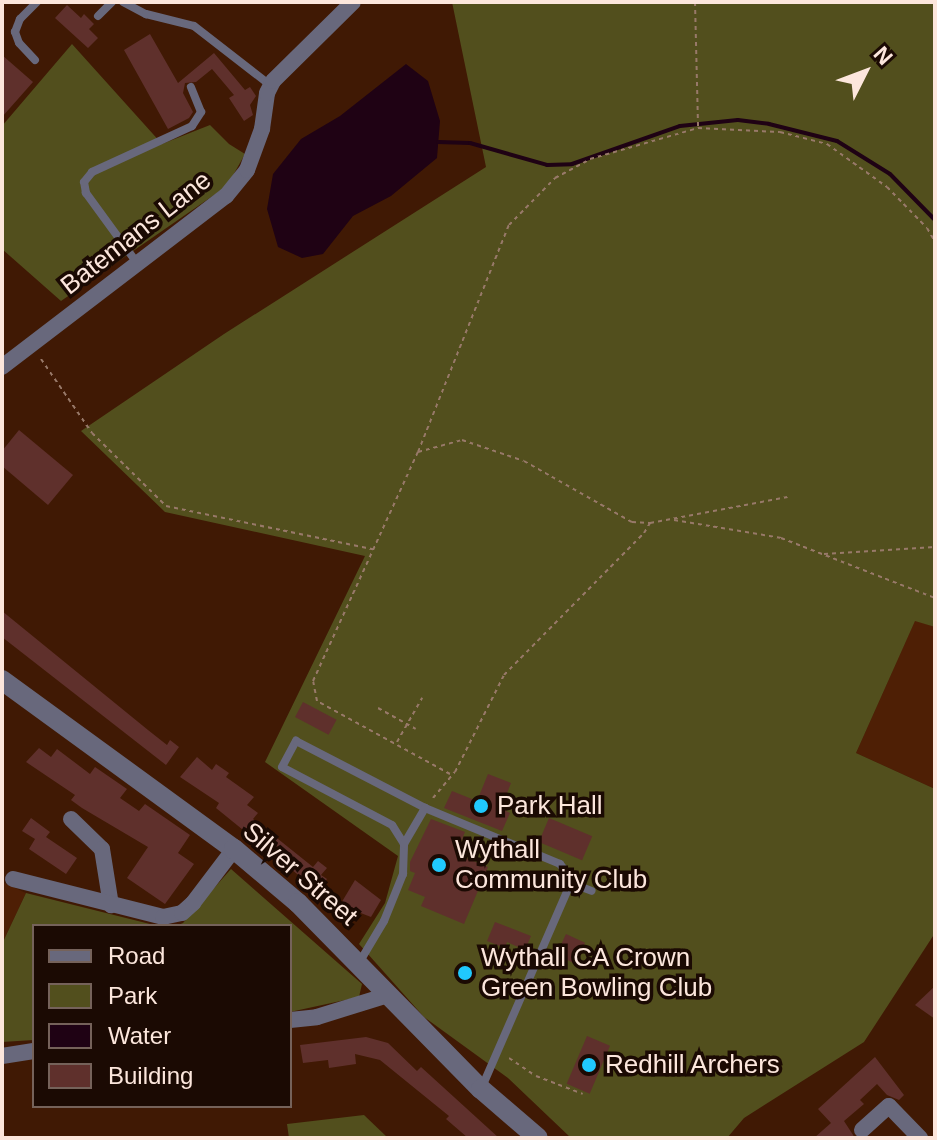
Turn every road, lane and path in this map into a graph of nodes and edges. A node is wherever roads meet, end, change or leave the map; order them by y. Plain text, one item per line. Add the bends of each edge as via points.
1 (37, 2) edge
2 (112, 2) edge
3 (123, 2) edge
4 (353, 2) edge
5 (695, 2) edge
6 (98, 16) dead end
7 (35, 60) dead end
8 (271, 86) junction
9 (191, 87) dead end
10 (698, 128) junction
11 (935, 242) edge
12 (138, 264) junction
13 (32, 345) junction
14 (2, 367) edge
15 (418, 452) junction
16 (788, 497) dead end
17 (672, 520) junction
18 (650, 523) junction
19 (935, 547) edge
20 (376, 550) junction
21 (822, 554) junction
22 (935, 598) edge
23 (2, 680) edge
24 (422, 698) dead end
25 (378, 708) dead end
26 (407, 724) junction
27 (416, 729) dead end
28 (396, 744) junction
29 (450, 774) junction
30 (425, 808) junction
31 (71, 819) dead end
32 (404, 844) junction
33 (234, 849) junction
34 (7, 876) edge
35 (571, 883) junction
36 (592, 891) dead end
37 (111, 905) junction
38 (359, 963) junction
39 (388, 995) junction
40 (292, 1020) edge
41 (498, 1050) junction
42 (32, 1051) edge
43 (2, 1056) edge
44 (481, 1089) junction
45 (583, 1094) dead end
46 (862, 1130) dead end
47 (538, 1138) edge
48 (920, 1138) edge

1 - 7 lane via 15,32
2 - 6 lane
3 - 8 lane via 146,14 194,26
4 - 8 street, Batemans Lane
5 - 10 path
8 - 12 street, Batemans Lane via 258,143 236,185
9 - 12 lane via 201,112 192,126 92,172 84,182 86,193
10 - 11 path via 780,132 827,144 887,187
10 - 15 path via 590,159 555,178 509,225
12 - 13 street, Batemans Lane
13 - 14 street, Batemans Lane
13 - 20 path via 92,433 166,506
15 - 18 path via 462,440 524,461 632,522
15 - 20 path
16 - 17 path
17 - 18 path
17 - 21 path via 781,538
18 - 29 path via 504,675
19 - 21 path
20 - 28 path via 313,681 317,701
21 - 22 path
23 - 33 street, Silver Street
24 - 26 path
25 - 26 path
26 - 27 path
26 - 28 path
28 - 29 path
29 - 30 path
30 - 32 lane
30 - 32 lane via 296,741 282,767 392,825
30 - 35 lane via 560,864
31 - 37 street via 102,849
32 - 38 lane via 403,874
33 - 37 street via 182,913 163,917
33 - 38 street, Silver Street
34 - 37 street
35 - 36 lane
35 - 41 lane
38 - 39 street, Silver Street
39 - 40 street
39 - 44 street, Silver Street
41 - 44 lane
41 - 45 path via 536,1076
42 - 43 street
44 - 47 street, Silver Street
46 - 48 street via 889,1106

